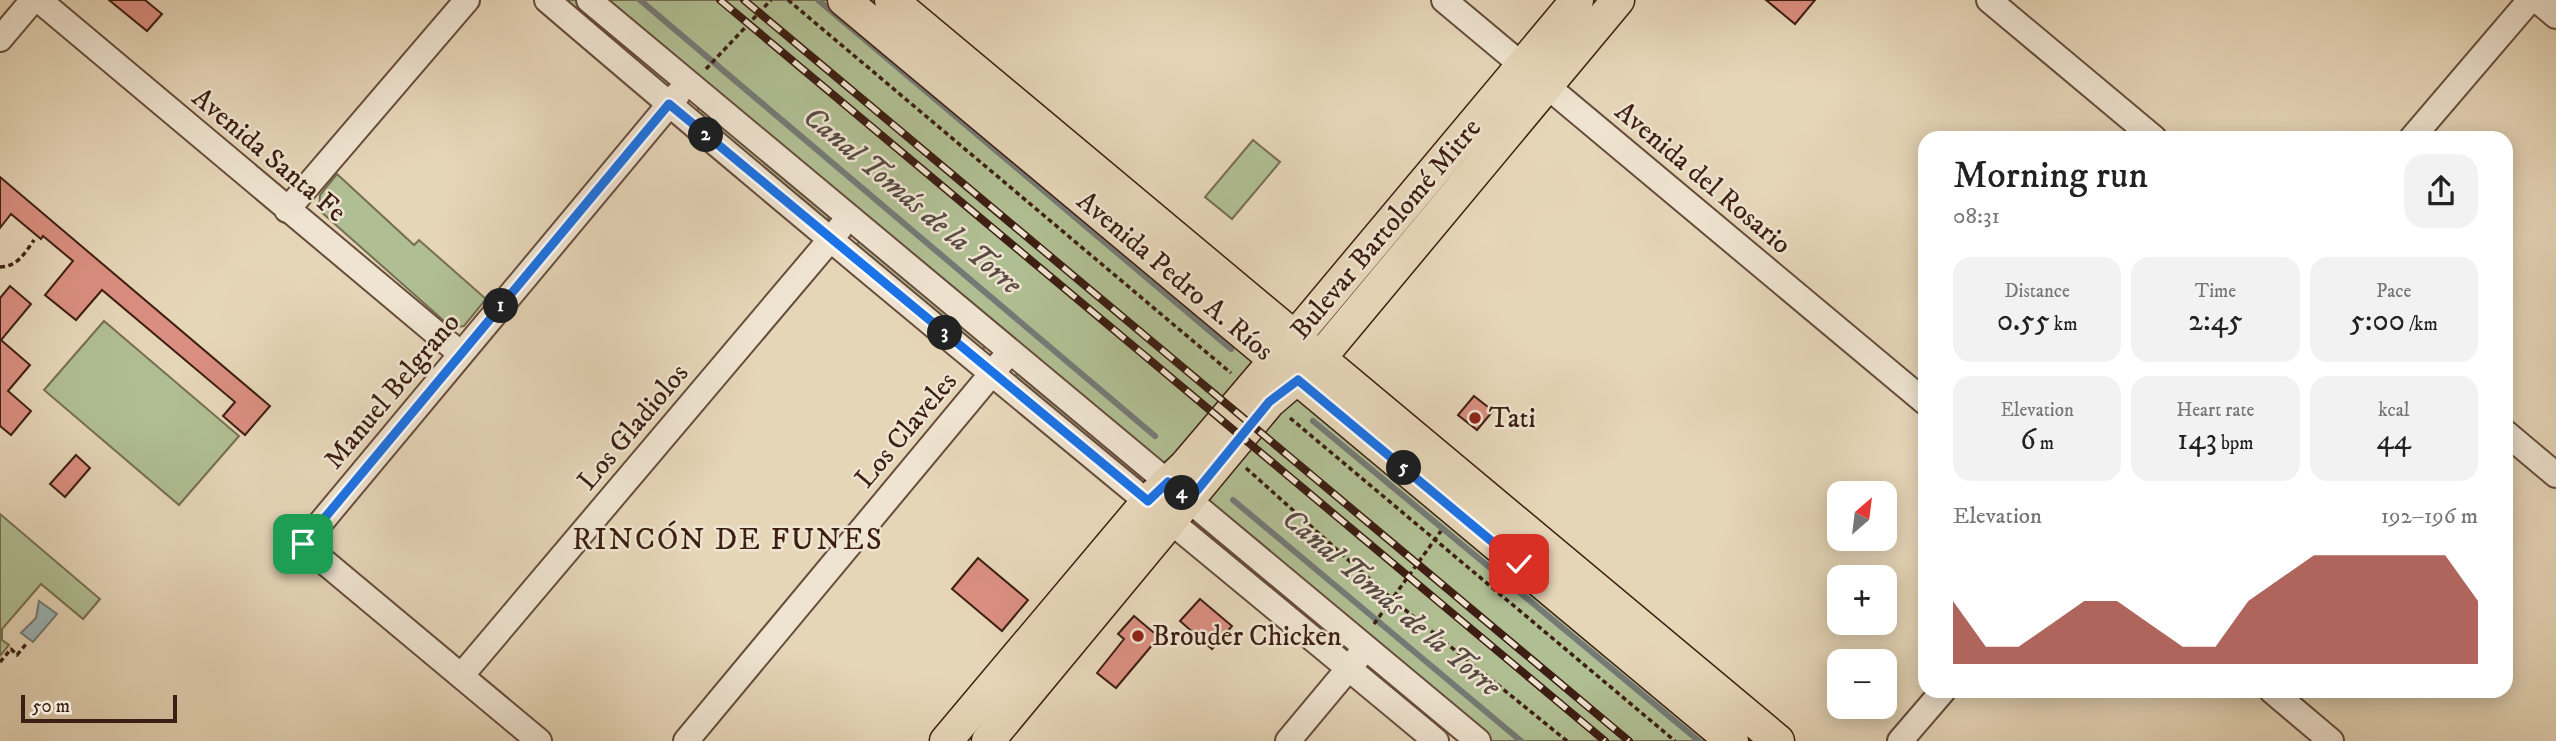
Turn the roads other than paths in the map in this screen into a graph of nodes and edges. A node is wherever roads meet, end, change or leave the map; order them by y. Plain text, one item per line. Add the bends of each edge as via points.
1 (33, 0) edge
2 (39, 0) edge
3 (467, 0) edge
4 (547, 0) edge
5 (589, 0) edge
6 (844, 0) edge
7 (891, 0) edge
8 (1444, 0) edge
9 (1577, 0) edge
10 (1618, 0) edge
11 (1989, 0) edge
12 (2530, 0) edge
13 (2537, 0) edge
14 (2556, 16) edge
15 (0, 39) edge
16 (1522, 66) junction
17 (687, 83) junction
18 (1546, 86) junction
19 (669, 104) junction
20 (2146, 131) edge
21 (2418, 131) edge
22 (287, 210) junction
23 (849, 216) junction
24 (830, 240) junction
25 (1010, 351) junction
26 (461, 354) junction
27 (1296, 359) junction
28 (993, 372) junction
29 (1918, 396) edge
30 (2513, 439) edge
31 (2556, 475) edge
32 (1170, 501) junction
33 (1369, 638) junction
34 (1349, 669) junction
35 (461, 676) junction
36 (1937, 698) edge
37 (2280, 698) edge
38 (539, 741) edge
39 (686, 741) edge
40 (946, 741) edge
41 (988, 741) edge
42 (1288, 741) edge
43 (1436, 741) edge
44 (1478, 741) edge
45 (1732, 741) edge
46 (1778, 741) edge
47 (1900, 741) edge
48 (2331, 741) edge

1 - 15 street
2 - 22 street, Avenida Santa Fe
3 - 22 street
4 - 19 street
5 - 17 street
6 - 27 main road, Avenida Pedro A. Ríos
7 - 27 main road, Avenida Pedro A. Ríos
8 - 16 street, Avenida del Rosario
9 - 16 main road, Bulevar Bartolomé Mitre
10 - 18 main road, Bulevar Bartolomé Mitre
11 - 20 street
12 - 21 street
13 - 14 street
16 - 18 street, Avenida del Rosario
16 - 27 main road, Bulevar Bartolomé Mitre
17 - 19 street, Manuel Belgrano
17 - 23 street
18 - 27 main road, Bulevar Bartolomé Mitre
18 - 29 street, Avenida del Rosario
19 - 24 street
19 - 26 street, Manuel Belgrano
22 - 26 street, Avenida Santa Fe
23 - 24 street, Los Gladiolos
23 - 25 street
24 - 28 street
24 - 35 street, Los Gladiolos
25 - 28 street, Los Claveles
25 - 32 street
26 - 35 street, Manuel Belgrano via 303,544
27 - 32 main road, Bulevar Bartolomé Mitre via 1269,402 1228,452
27 - 32 main road, Bulevar Bartolomé Mitre via 1185,466
27 - 45 main road, Avenida Pedro A. Ríos
27 - 46 main road, Avenida Pedro A. Ríos
28 - 32 street
28 - 39 street, Los Claveles
30 - 31 street
32 - 33 street
32 - 34 street
32 - 40 main road, Bulevar Bartolomé Mitre
32 - 41 main road, Bulevar Bartolomé Mitre
33 - 34 street
33 - 44 street
34 - 42 street
34 - 43 street
35 - 38 street
36 - 47 street
37 - 48 street

